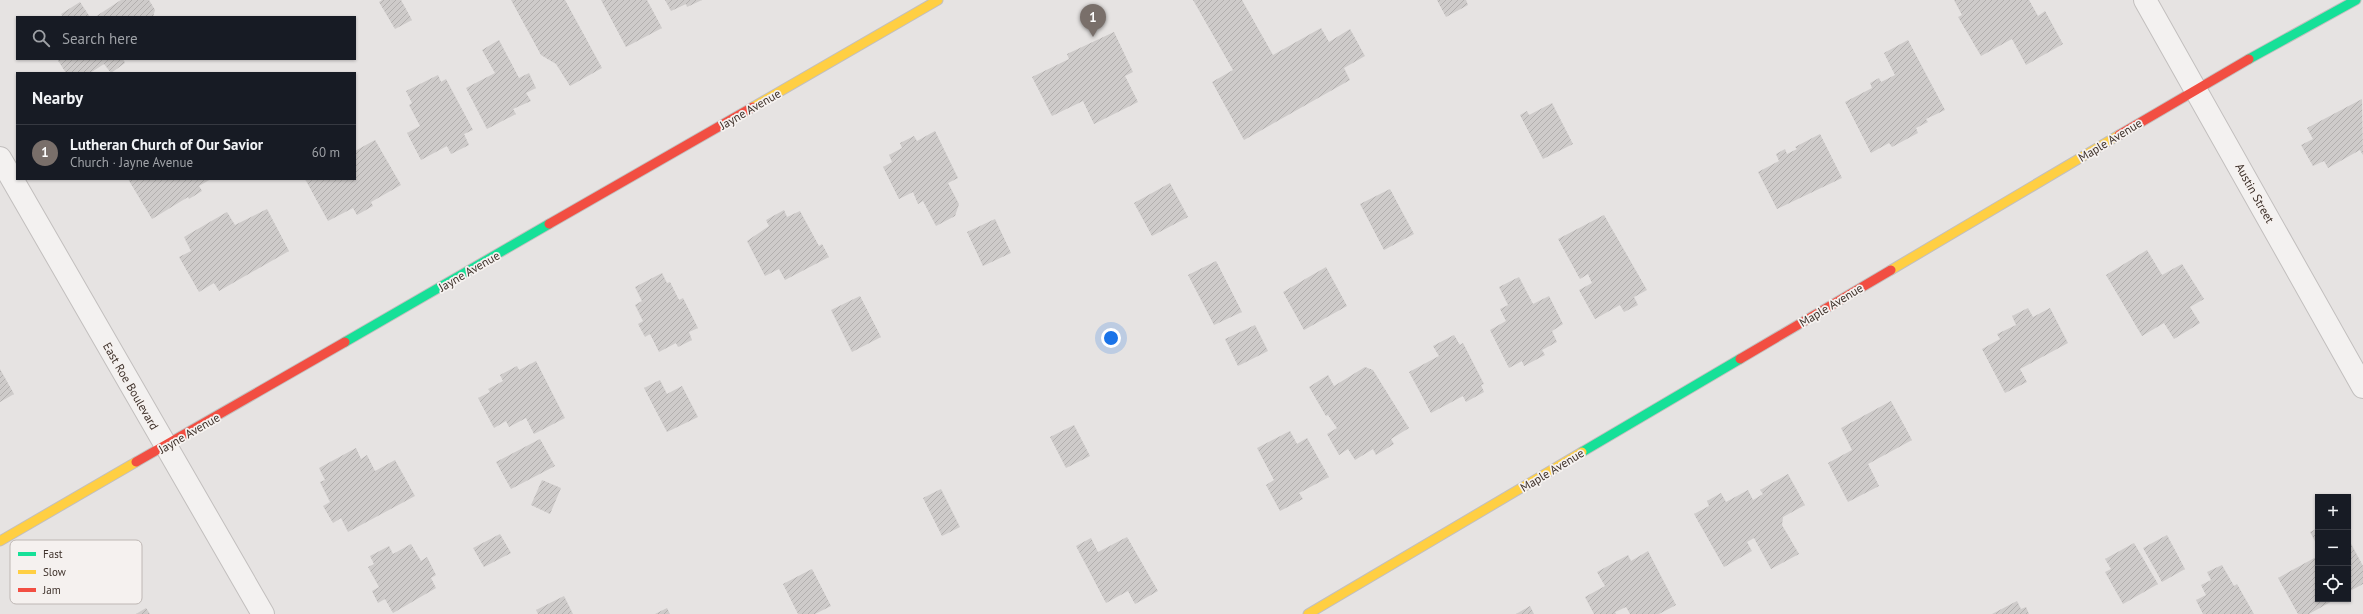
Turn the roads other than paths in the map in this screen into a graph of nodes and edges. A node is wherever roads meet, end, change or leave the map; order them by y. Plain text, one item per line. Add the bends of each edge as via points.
1 (938, 0) edge
2 (2145, 0) edge
3 (2356, 0) edge
4 (2196, 89) junction
5 (0, 158) edge
6 (2363, 387) edge
7 (166, 446) junction
8 (0, 541) edge
9 (263, 614) edge
10 (1308, 614) edge

1 - 7 street, Jayne Avenue
2 - 4 street, Austin Street
3 - 4 street, Maple Avenue
4 - 6 street, Austin Street
4 - 10 street, Maple Avenue
5 - 7 street, East Roe Boulevard
7 - 8 street, Jayne Avenue
7 - 9 street, East Roe Boulevard

